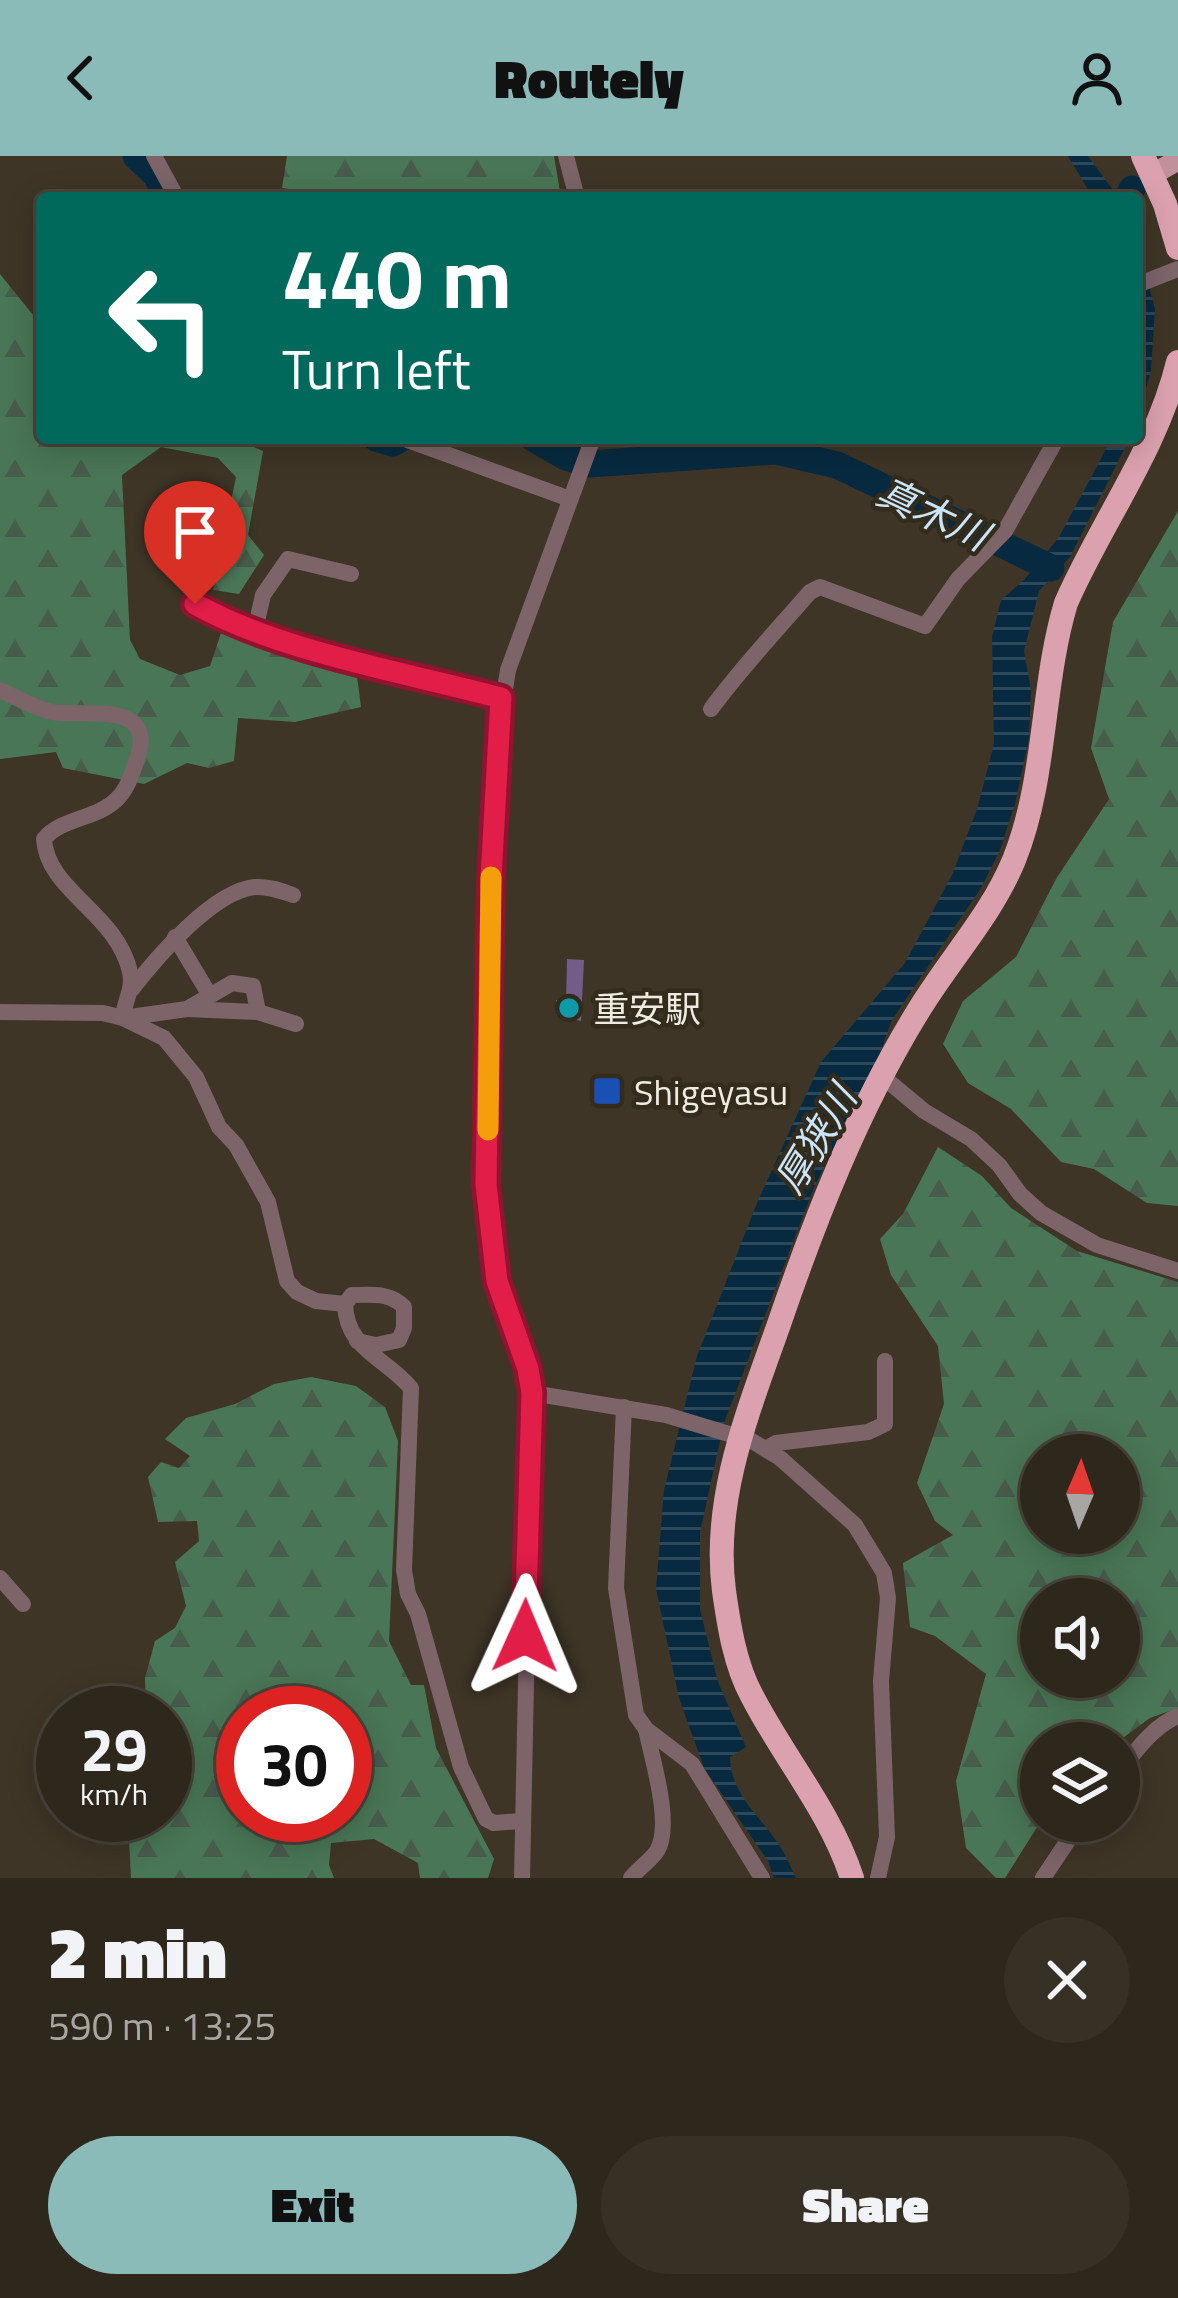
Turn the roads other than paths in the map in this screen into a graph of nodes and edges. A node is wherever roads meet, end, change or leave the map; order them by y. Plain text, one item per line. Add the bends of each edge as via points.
1 (154, 156) edge
2 (566, 156) edge
3 (1178, 160) edge
4 (1148, 165) edge
5 (174, 192) edge
6 (575, 192) edge
7 (1178, 248) edge
8 (1178, 362) edge
9 (419, 444) edge
10 (591, 444) edge
11 (1054, 444) edge
12 (570, 499) junction
13 (177, 514) dead end
14 (351, 574) dead end
15 (255, 630) junction
16 (0, 690) edge
17 (501, 698) junction
18 (711, 709) dead end
19 (293, 895) dead end
20 (175, 937) junction
21 (209, 994) junction
22 (126, 1003) junction
23 (187, 1009) junction
24 (0, 1012) edge
25 (258, 1012) junction
26 (296, 1024) dead end
27 (883, 1077) junction
28 (1178, 1271) edge
29 (345, 1304) junction
30 (357, 1341) junction
31 (884, 1361) dead end
32 (532, 1393) junction
33 (624, 1407) junction
34 (735, 1436) junction
35 (767, 1448) junction
36 (0, 1578) edge
37 (23, 1604) dead end
38 (1178, 1716) edge
39 (646, 1729) junction
40 (1140, 1745) edge
41 (521, 1821) junction
42 (1068, 1842) edge
43 (522, 1878) edge
44 (631, 1878) edge
45 (762, 1878) edge
46 (852, 1878) edge
47 (878, 1878) edge
48 (1045, 1878) edge

1 - 5 street
2 - 6 street
3 - 4 main road
4 - 7 highway
8 - 27 highway via 1152,439 1066,603 1016,855
9 - 12 street
10 - 12 street
11 - 18 street via 1005,530 925,626 820,587
12 - 17 street
13 - 15 street via 195,604
14 - 15 street via 288,560 263,596
15 - 17 street
16 - 22 street via 52,712 108,711 137,730 140,750 119,798 44,839 50,866 119,941 131,973
17 - 32 street via 486,1184 497,1281
19 - 20 street via 267,887 238,892
20 - 21 street
20 - 22 street
21 - 23 street
21 - 25 street via 244,982 254,986
22 - 23 street
22 - 24 street via 103,1013
22 - 29 street via 196,1077 236,1145 268,1202 287,1281 316,1301
23 - 25 street
25 - 26 street
27 - 28 street via 970,1139 1042,1213 1097,1245
27 - 34 highway via 816,1217
29 - 30 street
29 - 30 street via 352,1295 382,1295 404,1306 399,1340
30 - 41 street via 411,1388 404,1570 461,1768 486,1819
31 - 35 street via 885,1424
32 - 33 street
32 - 41 street
33 - 34 street
33 - 39 street via 616,1588 636,1715
34 - 35 street
34 - 46 highway via 722,1531 734,1644 749,1691 825,1814
35 - 47 street via 855,1525 884,1573 886,1837
36 - 37 street
38 - 40 street
39 - 44 street via 662,1839
39 - 45 street via 692,1764
41 - 43 street
42 - 48 street

